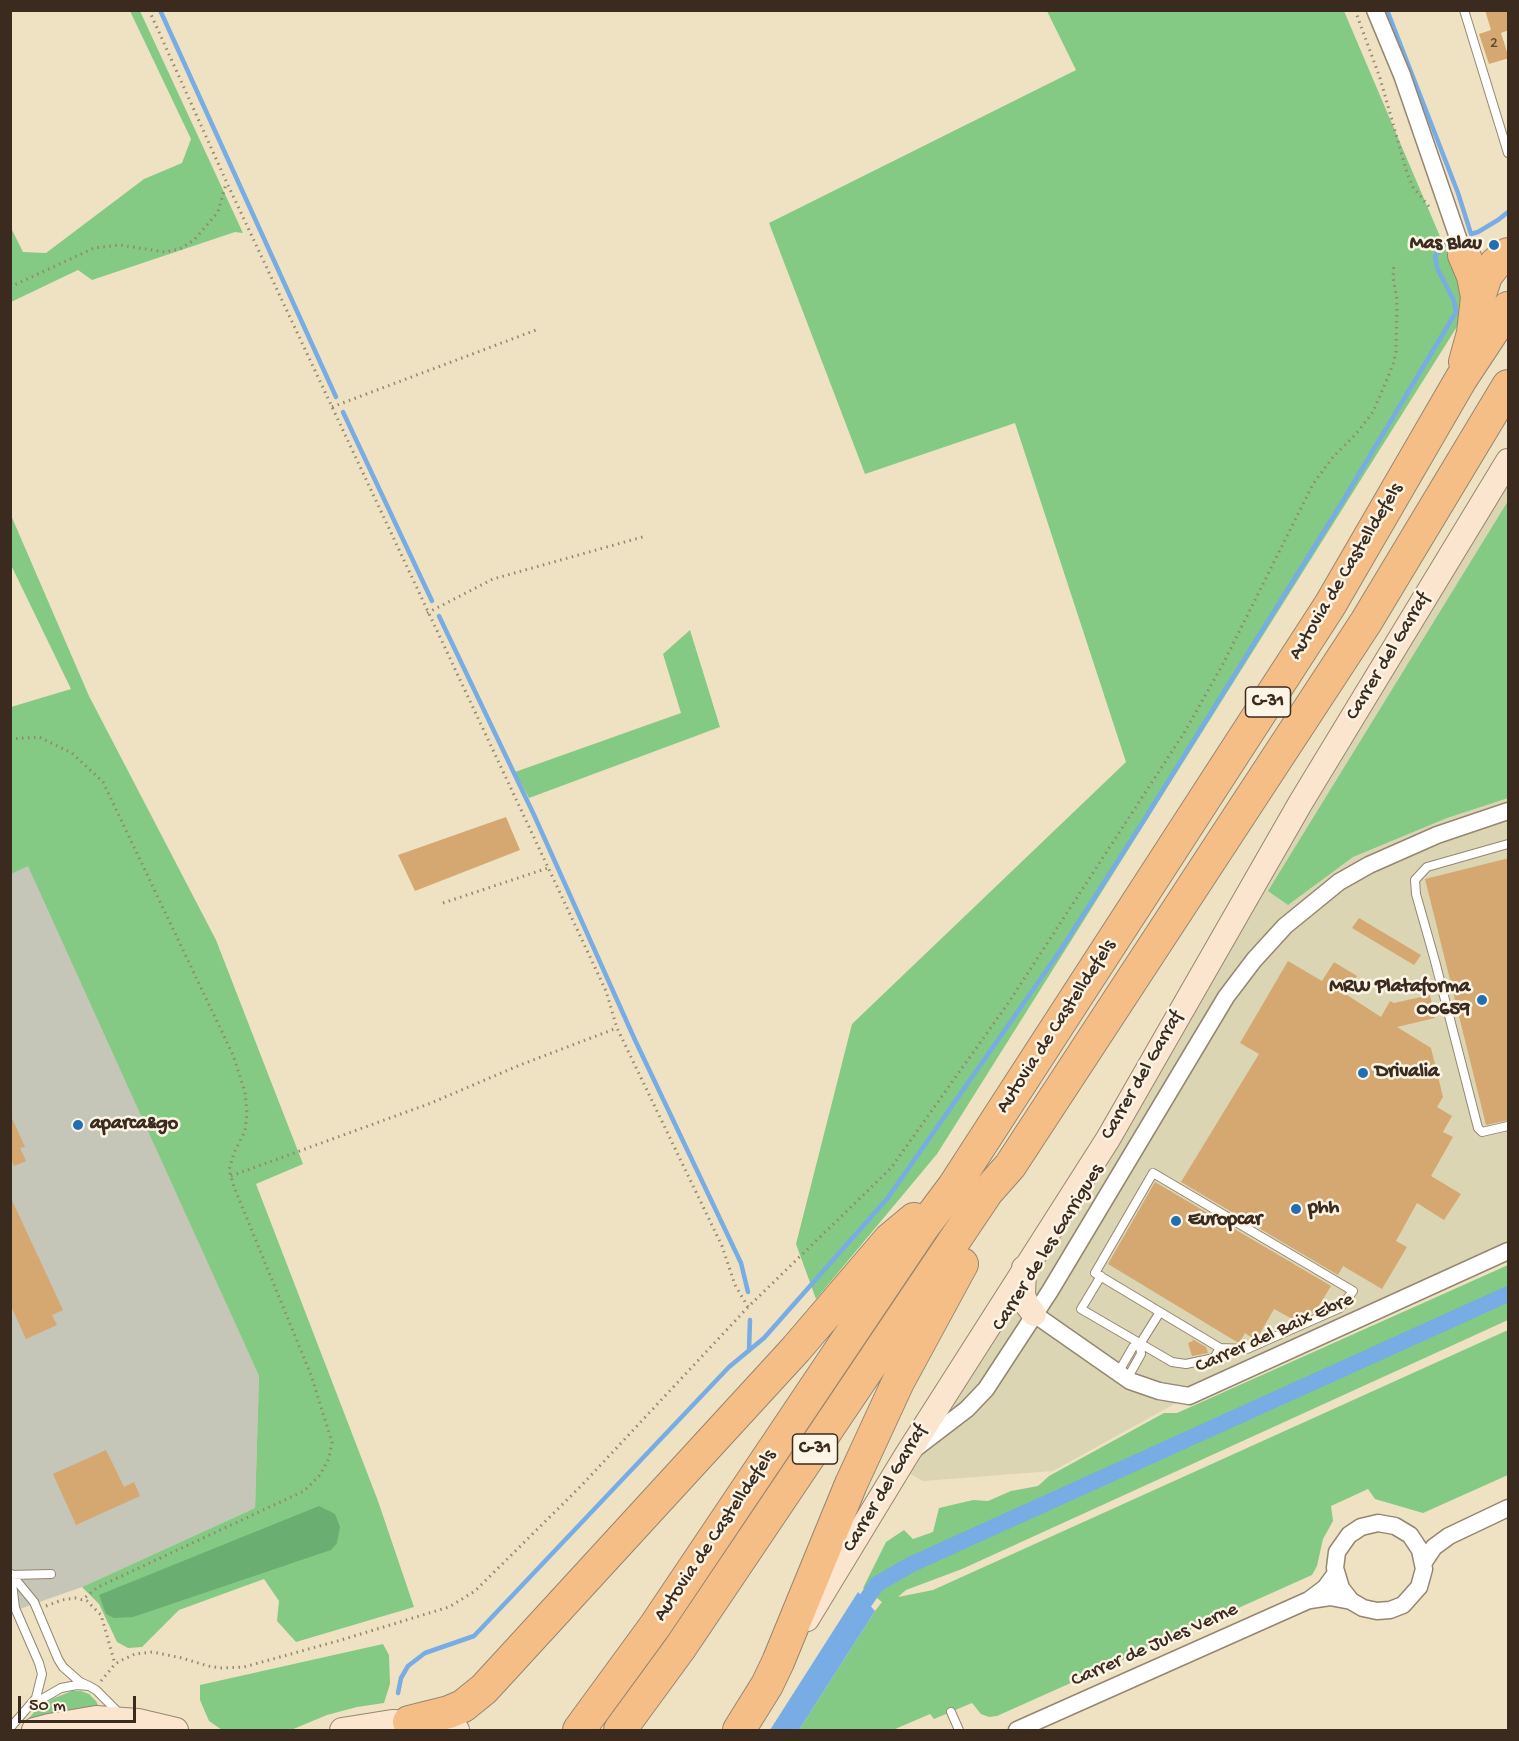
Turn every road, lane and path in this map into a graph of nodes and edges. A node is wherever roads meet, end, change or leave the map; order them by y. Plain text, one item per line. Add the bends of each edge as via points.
1 (149, 10) edge
2 (1355, 10) edge
3 (1375, 10) edge
4 (1464, 10) edge
5 (1509, 153) edge
6 (226, 183) junction
7 (1434, 212) dead end
8 (1509, 253) edge
9 (1464, 255) junction
10 (1394, 264) dead end
11 (10, 287) edge
12 (1476, 307) junction
13 (1509, 308) edge
14 (536, 330) dead end
15 (1461, 379) junction
16 (1509, 386) edge
17 (332, 407) junction
18 (1509, 461) edge
19 (646, 536) dead end
20 (427, 613) junction
21 (10, 739) edge
22 (1509, 811) edge
23 (1509, 844) edge
24 (548, 868) junction
25 (443, 903) dead end
26 (617, 1029) junction
27 (1509, 1126) edge
28 (1010, 1167) junction
29 (231, 1176) junction
30 (954, 1186) junction
31 (1509, 1251) edge
32 (1024, 1268) junction
33 (1101, 1276) junction
34 (748, 1306) junction
35 (1160, 1312) junction
36 (1034, 1314) junction
37 (1140, 1344) junction
38 (1220, 1348) junction
39 (1123, 1376) junction
40 (906, 1456) junction
41 (1509, 1508) edge
42 (1449, 1536) junction
43 (1413, 1539) junction
44 (1424, 1562) junction
45 (1335, 1573) junction
46 (51, 1574) dead end
47 (11, 1575) edge
48 (1349, 1599) junction
49 (82, 1600) junction
50 (1309, 1600) junction
51 (41, 1607) dead end
52 (115, 1664) junction
53 (766, 1685) junction
54 (92, 1688) junction
55 (951, 1712) dead end
56 (32, 1719) edge
57 (409, 1722) junction
58 (134, 1726) edge
59 (10, 1728) edge
60 (76, 1731) edge
61 (176, 1731) edge
62 (342, 1731) edge
63 (457, 1731) edge
64 (579, 1731) edge
65 (620, 1731) edge
66 (739, 1731) edge
67 (959, 1731) edge
68 (1017, 1731) edge

1 - 6 path
2 - 7 path via 1380,78 1407,173 1413,188
3 - 9 street via 1402,75
4 - 5 lane
6 - 11 path via 218,212 194,240 180,249 165,252 120,245 94,248
6 - 17 path
8 - 9 highway via 1480,264
8 - 12 highway via 1486,276
9 - 12 highway via 1475,284
10 - 34 path via 1396,352 1373,412 1313,484 1184,733 1009,1002 891,1168
12 - 15 highway
13 - 15 highway, Autovia de Castelldefels / C-31
14 - 17 path
15 - 30 highway, Autovia de Castelldefels / C-31 via 1324,613
16 - 28 highway, Autovia de Castelldefels / C-31 via 1366,622
17 - 20 path
18 - 32 main road, Carrer del Garraf via 1301,802 1108,1139
19 - 20 path via 494,579
20 - 24 path
21 - 29 path via 39,737 72,753 103,782 233,1055 248,1113 229,1170
22 - 36 street, Carrer de les Garrigues via 1437,835 1370,865 1339,882 1285,926 1226,997
23 - 27 lane via 1427,867 1415,880 1478,1128 1482,1132
24 - 25 path
24 - 26 path via 606,991
26 - 29 path
26 - 34 path
28 - 53 highway via 980,1234 874,1433
28 - 65 highway, Autovia de Castelldefels / C-31 via 987,1192
29 - 49 path via 311,1375 332,1442 329,1458 321,1475 304,1491 98,1587
30 - 57 highway via 891,1239 796,1349 484,1689 463,1706
30 - 64 highway, Autovia de Castelldefels / C-31 via 655,1626
31 - 39 street, Carrer del Baix Ebre via 1189,1396 1159,1391
32 - 36 main road via 1023,1294
32 - 40 main road, Carrer del Garraf
33 - 35 lane
33 - 37 lane via 1081,1310
33 - 38 lane via 1095,1273 1153,1173 1353,1291 1340,1308 1247,1349
34 - 52 path via 565,1502 476,1591 449,1607 244,1667 220,1668 153,1652 135,1654
35 - 37 lane
35 - 38 lane
36 - 39 street, Carrer del Baix Ebre
36 - 40 street, Carrer de les Garrigues via 980,1396
37 - 38 lane via 1172,1362 1186,1364 1214,1358
37 - 39 lane via 1141,1354
40 - 53 main road, Carrer del Garraf
41 - 42 street, Carrer de Jules Verne
42 - 43 street, Carrer de Jules Verne
42 - 44 street, Carrer de Jules Verne via 1434,1547
43 - 44 street
43 - 45 street, Carrer de Jules Verne via 1389,1524 1361,1527 1348,1535 1340,1548
44 - 48 street, Carrer de Jules Verne via 1419,1587 1403,1605 1377,1611
45 - 48 street
45 - 50 street, Carrer de Jules Verne
46 - 47 lane
47 - 54 lane via 34,1602 63,1667
47 - 56 lane via 15,1608 42,1674
48 - 50 street, Carrer de Jules Verne
49 - 51 path via 62,1600
49 - 52 path via 101,1615
50 - 68 street, Carrer de Jules Verne
52 - 54 path
53 - 66 highway
54 - 56 lane via 61,1688
54 - 58 lane
55 - 67 lane
56 - 58 main road via 49,1726 96,1718
56 - 59 lane
57 - 62 main road via 375,1723
57 - 63 main road
58 - 60 main road
58 - 61 main road

